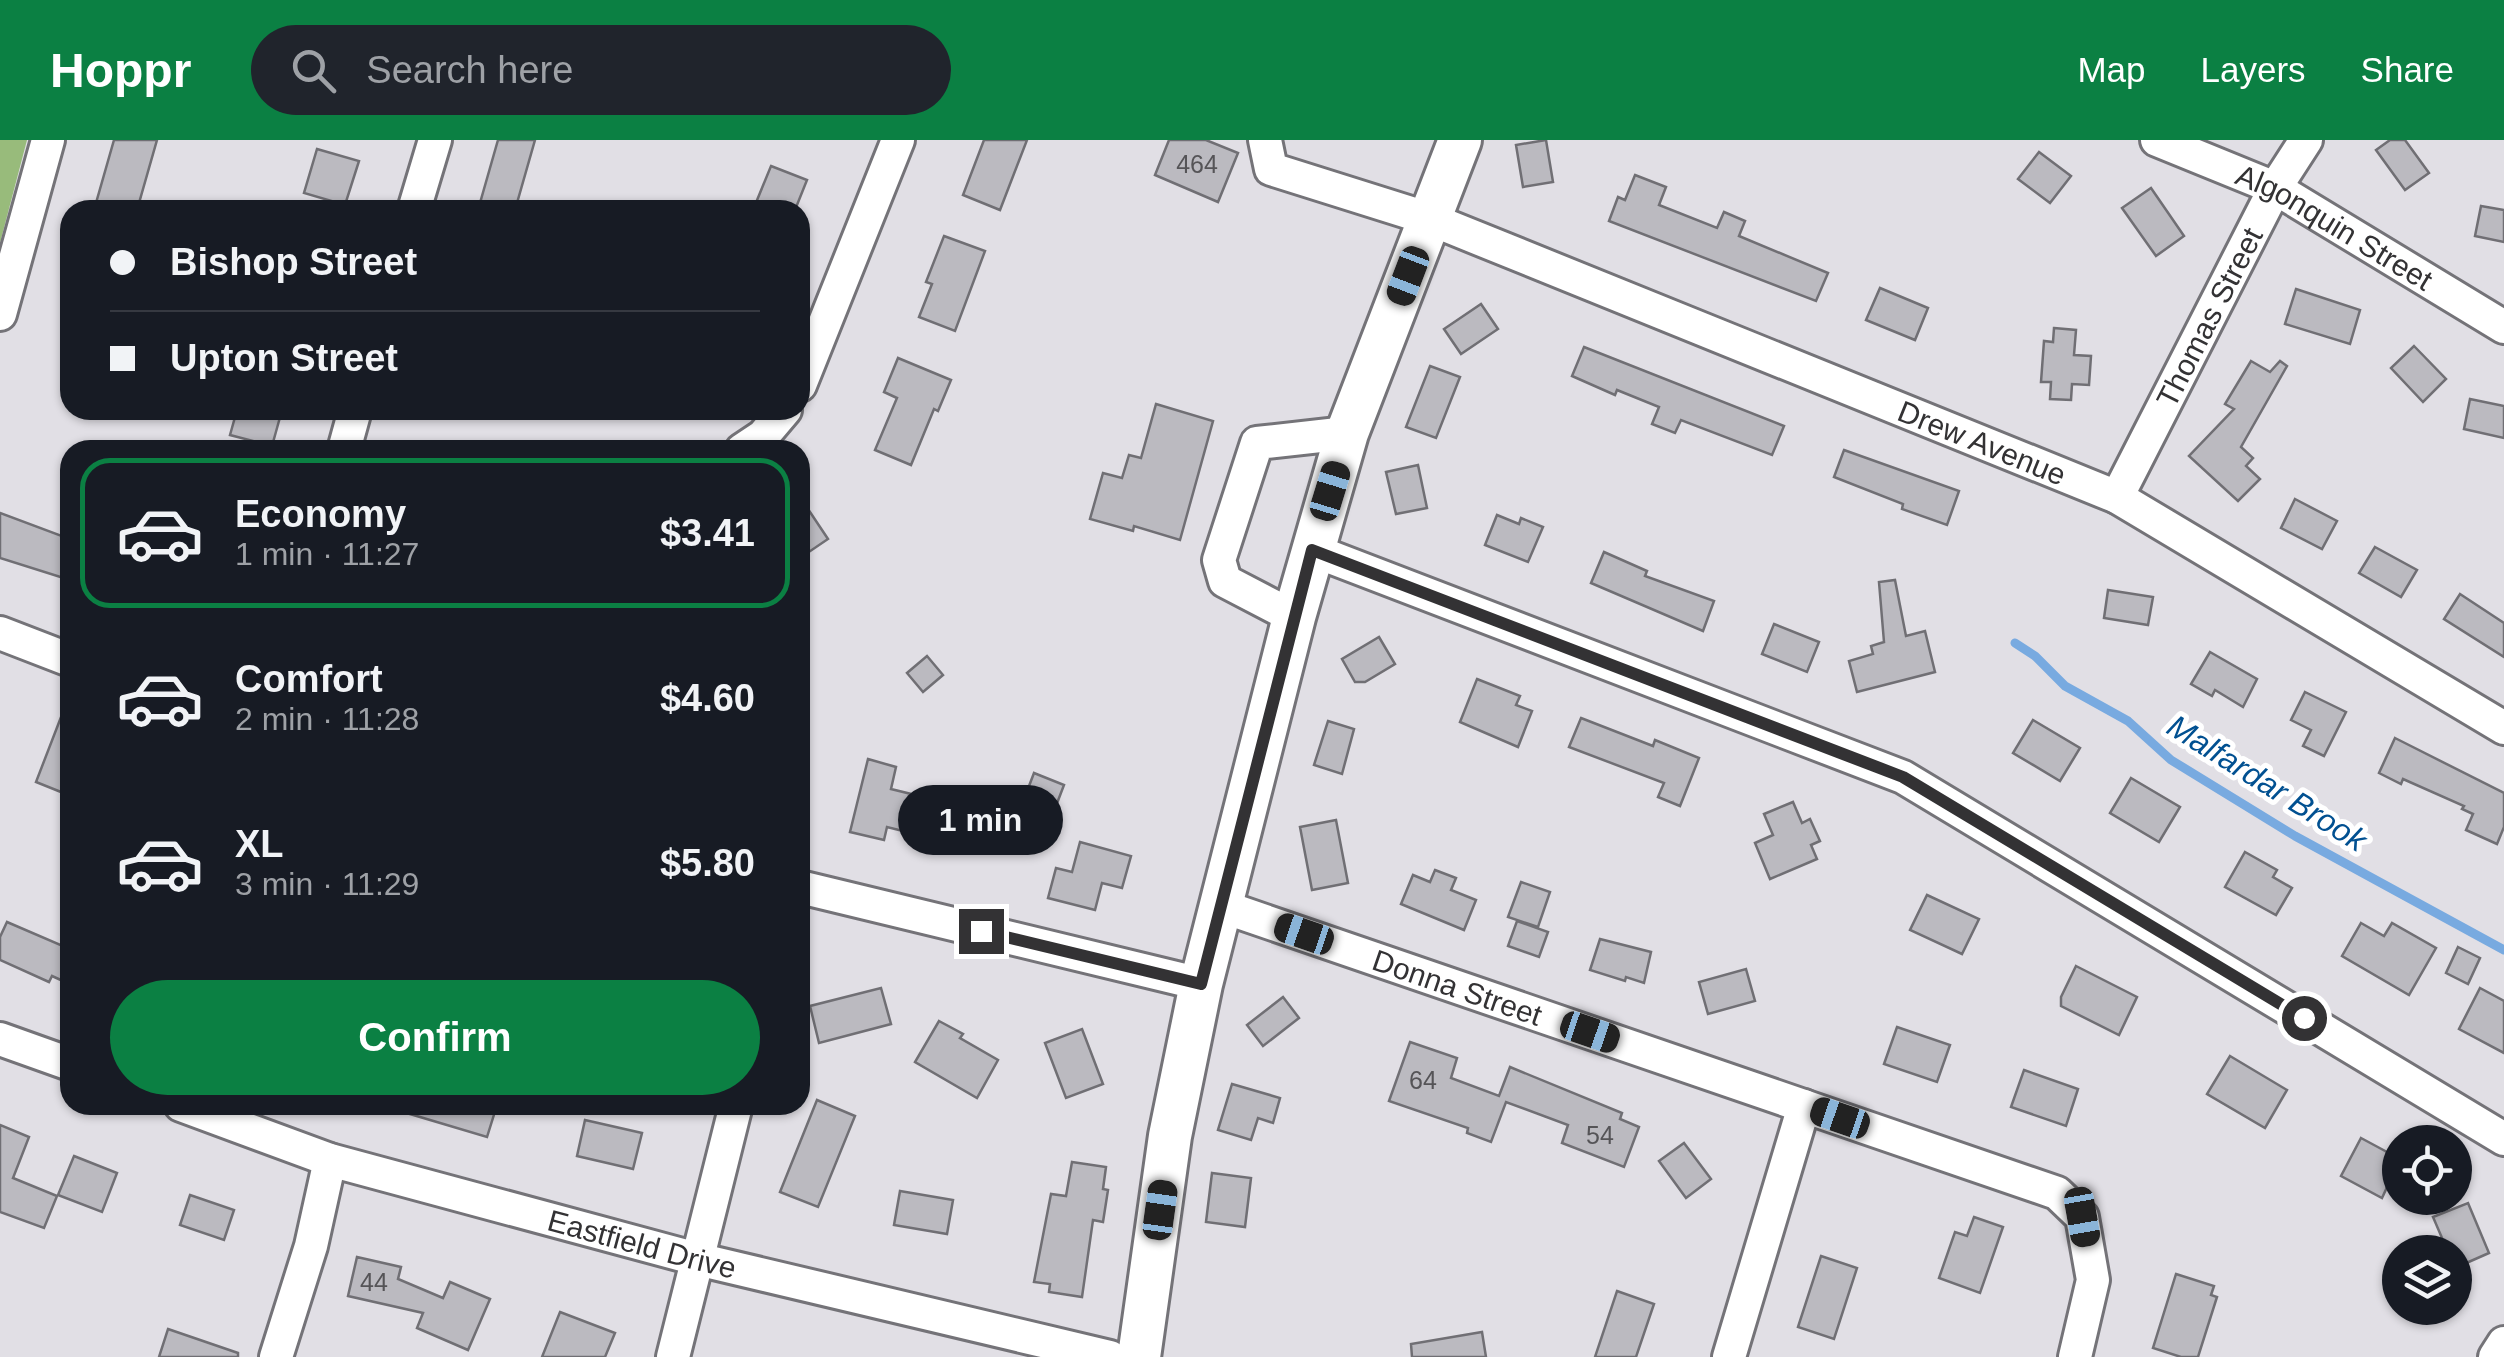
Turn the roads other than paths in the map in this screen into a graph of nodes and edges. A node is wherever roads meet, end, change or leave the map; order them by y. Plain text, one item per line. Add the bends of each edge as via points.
1 (48, 140) edge
2 (435, 140) edge
3 (898, 140) edge
4 (1265, 140) edge
5 (1460, 140) edge
6 (2157, 140) edge
7 (2306, 140) edge
8 (2275, 188) junction
9 (417, 200) edge
10 (1430, 219) junction
11 (0, 314) edge
12 (2504, 326) edge
13 (810, 360) edge
14 (777, 420) edge
15 (1347, 432) junction
16 (757, 440) edge
17 (2117, 497) junction
18 (1312, 550) junction
19 (1294, 618) junction
20 (0, 633) edge
21 (60, 656) edge
22 (2504, 728) edge
23 (810, 889) edge
24 (1221, 906) junction
25 (1201, 984) junction
26 (0, 1039) edge
27 (60, 1060) edge
28 (1804, 1106) junction
29 (208, 1115) edge
30 (733, 1115) edge
31 (2504, 1139) edge
32 (330, 1160) junction
33 (697, 1258) junction
34 (2504, 1343) edge
35 (276, 1357) edge
36 (674, 1357) edge
37 (1110, 1357) edge
38 (1139, 1357) edge
39 (1729, 1357) edge
40 (2075, 1357) edge
41 (2495, 1357) edge

1 - 11 street
2 - 9 street
3 - 13 street
4 - 10 street, Drew Avenue via 1271,168
5 - 10 main road
6 - 8 street, Algonquin Street
7 - 8 street, Thomas Street
8 - 12 street, Algonquin Street
8 - 17 street, Thomas Street
10 - 15 main road
10 - 17 street, Drew Avenue
14 - 16 street
15 - 18 main road
15 - 19 street via 1256,443 1219,560 1224,581
17 - 22 street, Drew Avenue
18 - 19 main road
18 - 31 street via 1903,777
19 - 24 main road
20 - 21 street
23 - 25 street
24 - 25 main road
24 - 28 street, Donna Street
25 - 38 main road via 1170,1136
26 - 27 street
28 - 39 street
28 - 40 street, Donna Street via 2057,1193 2082,1217 2093,1280
29 - 32 street, Eastfield Drive
30 - 33 street
32 - 33 street, Eastfield Drive
32 - 35 street
33 - 36 street
33 - 37 street, Eastfield Drive
34 - 41 street

